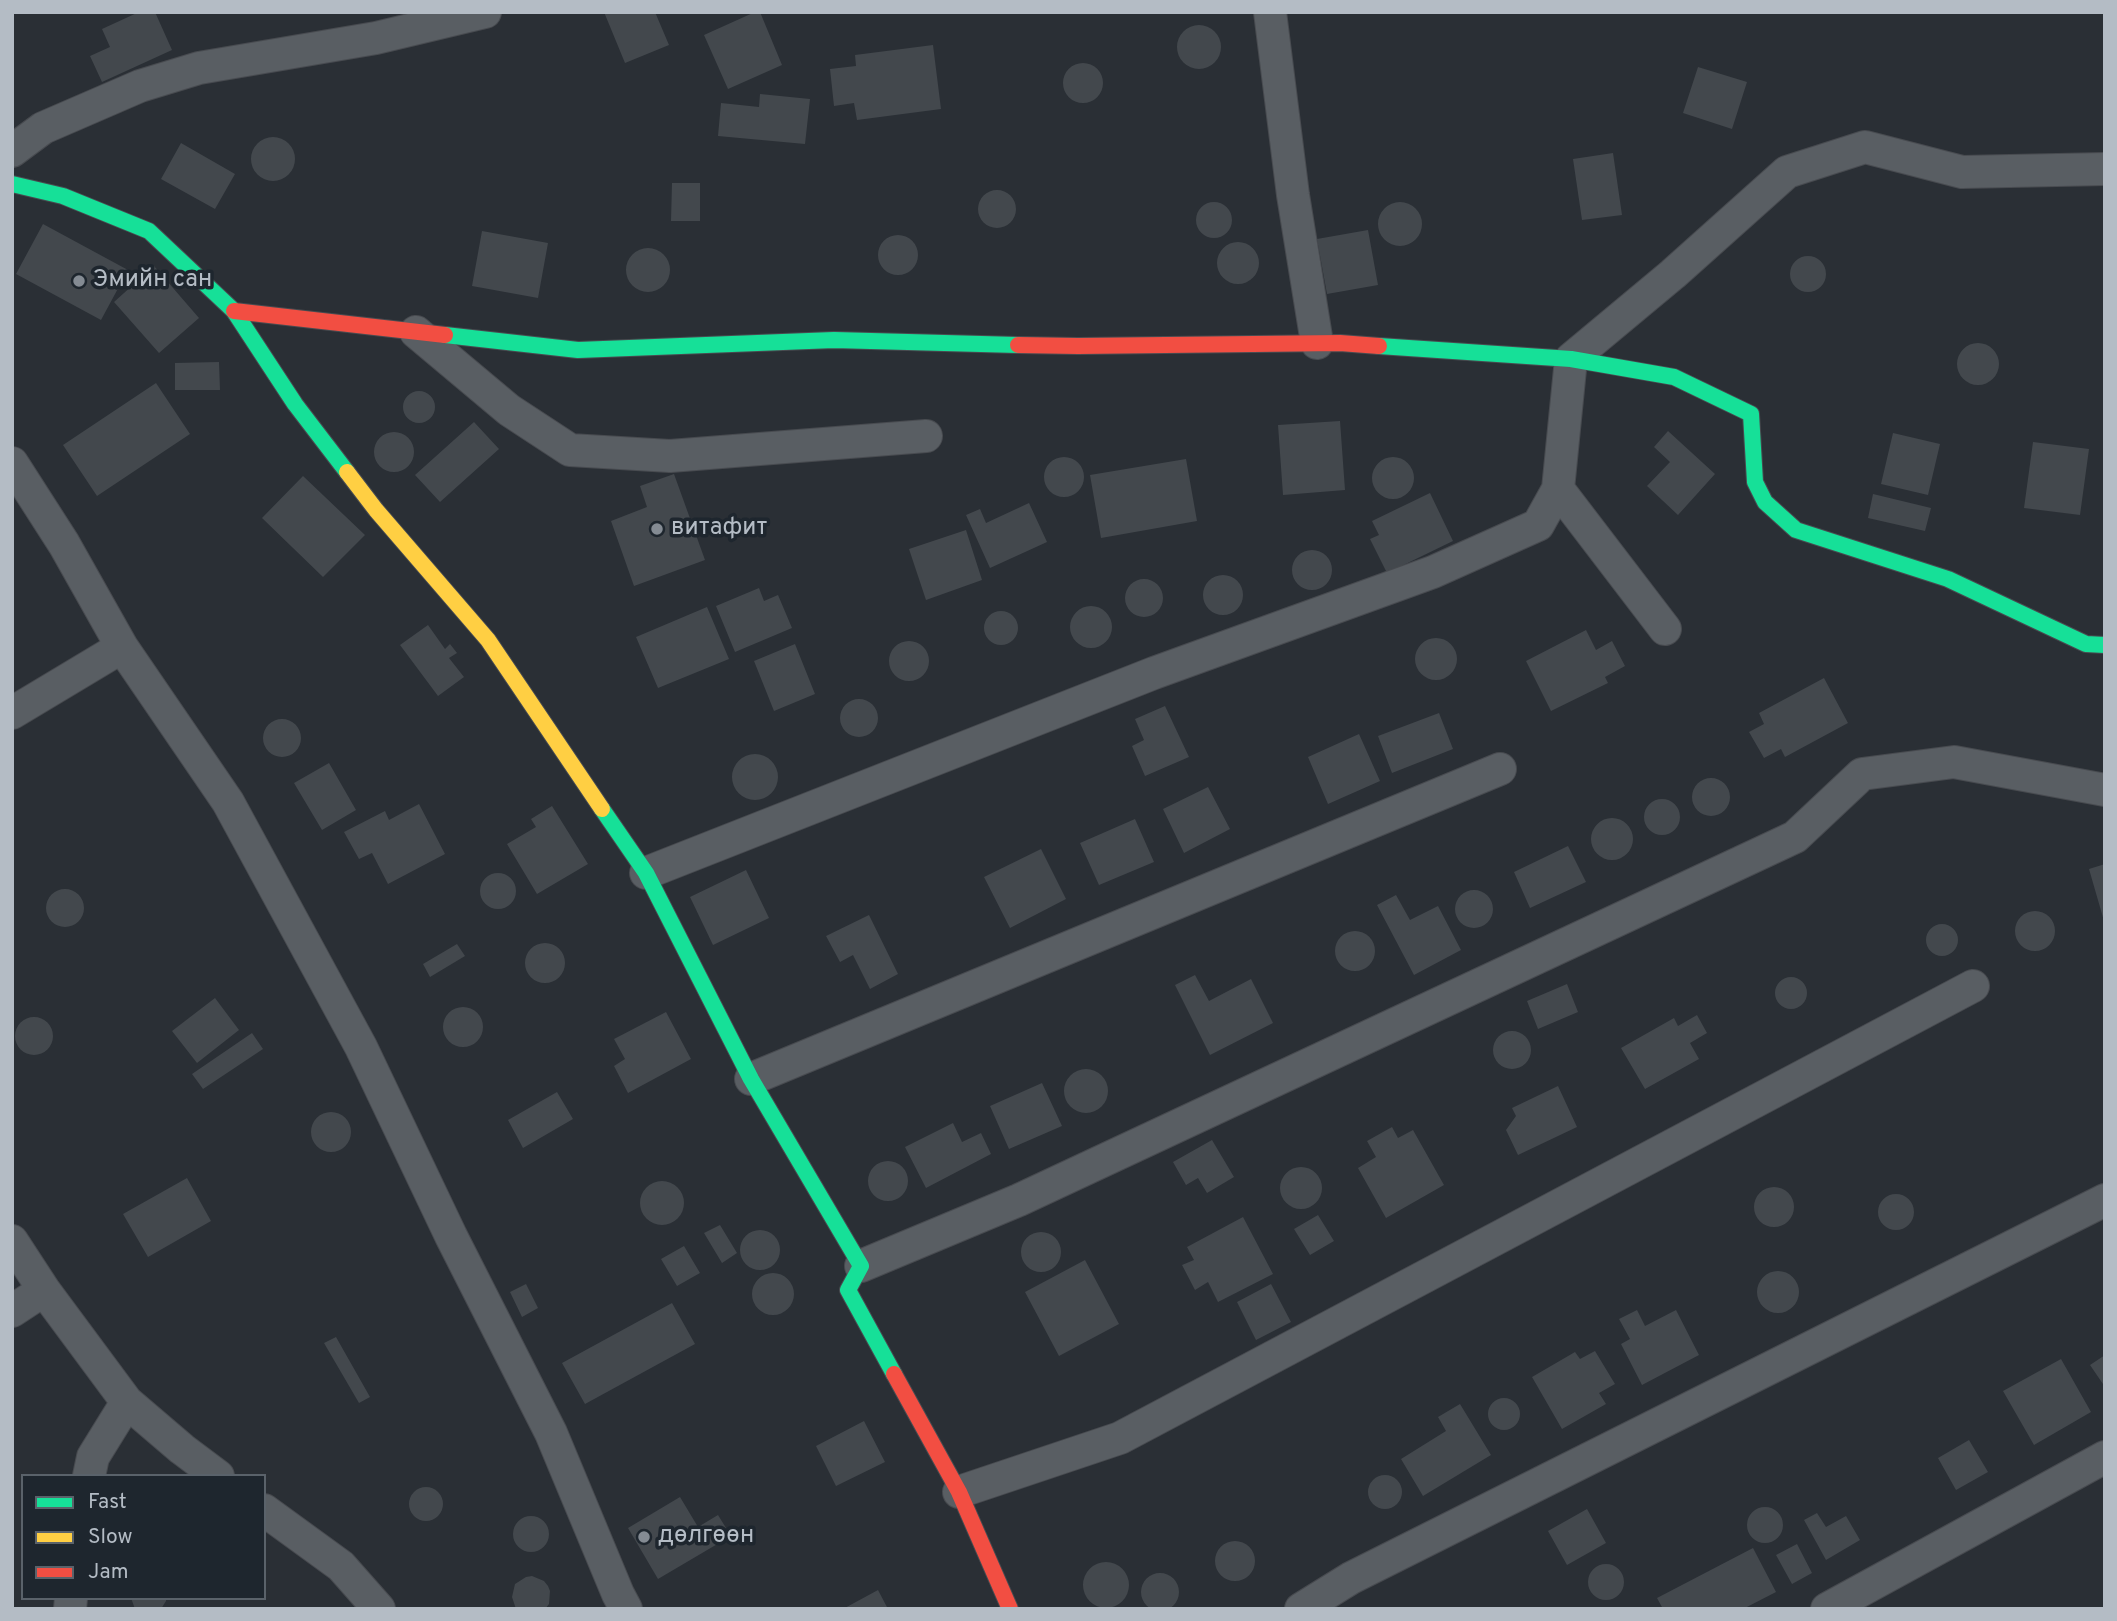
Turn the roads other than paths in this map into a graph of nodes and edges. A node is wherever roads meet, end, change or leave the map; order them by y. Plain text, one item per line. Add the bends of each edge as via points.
1 (485, 12) edge
2 (1270, 12) edge
3 (12, 151) edge
4 (2105, 169) edge
5 (12, 184) edge
6 (234, 311) junction
7 (416, 332) junction
8 (1317, 343) junction
9 (1571, 359) junction
10 (926, 436) dead end
11 (12, 463) edge
12 (1558, 489) junction
13 (1665, 629) dead end
14 (2105, 645) edge
15 (122, 647) junction
16 (12, 713) edge
17 (1500, 769) dead end
18 (2105, 790) edge
19 (646, 873) junction
20 (1973, 986) dead end
21 (751, 1079) junction
22 (2105, 1200) edge
23 (12, 1241) edge
24 (861, 1266) junction
25 (44, 1290) junction
26 (12, 1311) edge
27 (127, 1402) junction
28 (2105, 1457) edge
29 (89, 1474) edge
30 (215, 1474) edge
31 (959, 1492) junction
32 (266, 1511) edge
33 (379, 1609) edge
34 (626, 1609) edge
35 (1010, 1609) edge
36 (1301, 1609) edge
37 (1827, 1609) edge

1 - 3 street via 376,38 199,68 140,86 43,128
2 - 8 street
4 - 9 street via 1962,172 1865,147 1787,172
5 - 6 street via 63,196 149,231
6 - 7 street
6 - 19 street via 295,404 376,510 488,640
7 - 8 street via 578,350 834,340 1077,346
7 - 10 street via 509,410 570,450 670,456
8 - 9 street
9 - 12 street
9 - 14 street via 1674,377 1751,414 1755,482 1765,502 1796,530 1948,579 2086,645
11 - 15 street via 65,544
12 - 13 street
12 - 19 street via 1538,525 1433,572 1154,673
15 - 16 street
15 - 34 street via 228,802 361,1047 551,1433
17 - 21 street
18 - 24 street via 1954,762 1862,774 1796,837 1019,1200
19 - 21 street
20 - 31 street via 1120,1438
21 - 24 street
22 - 36 street via 1364,1572
23 - 25 street
24 - 31 street via 848,1290
25 - 26 street
25 - 27 street
27 - 29 street via 93,1457
27 - 30 street
28 - 37 street
31 - 35 street
32 - 33 street via 341,1566

